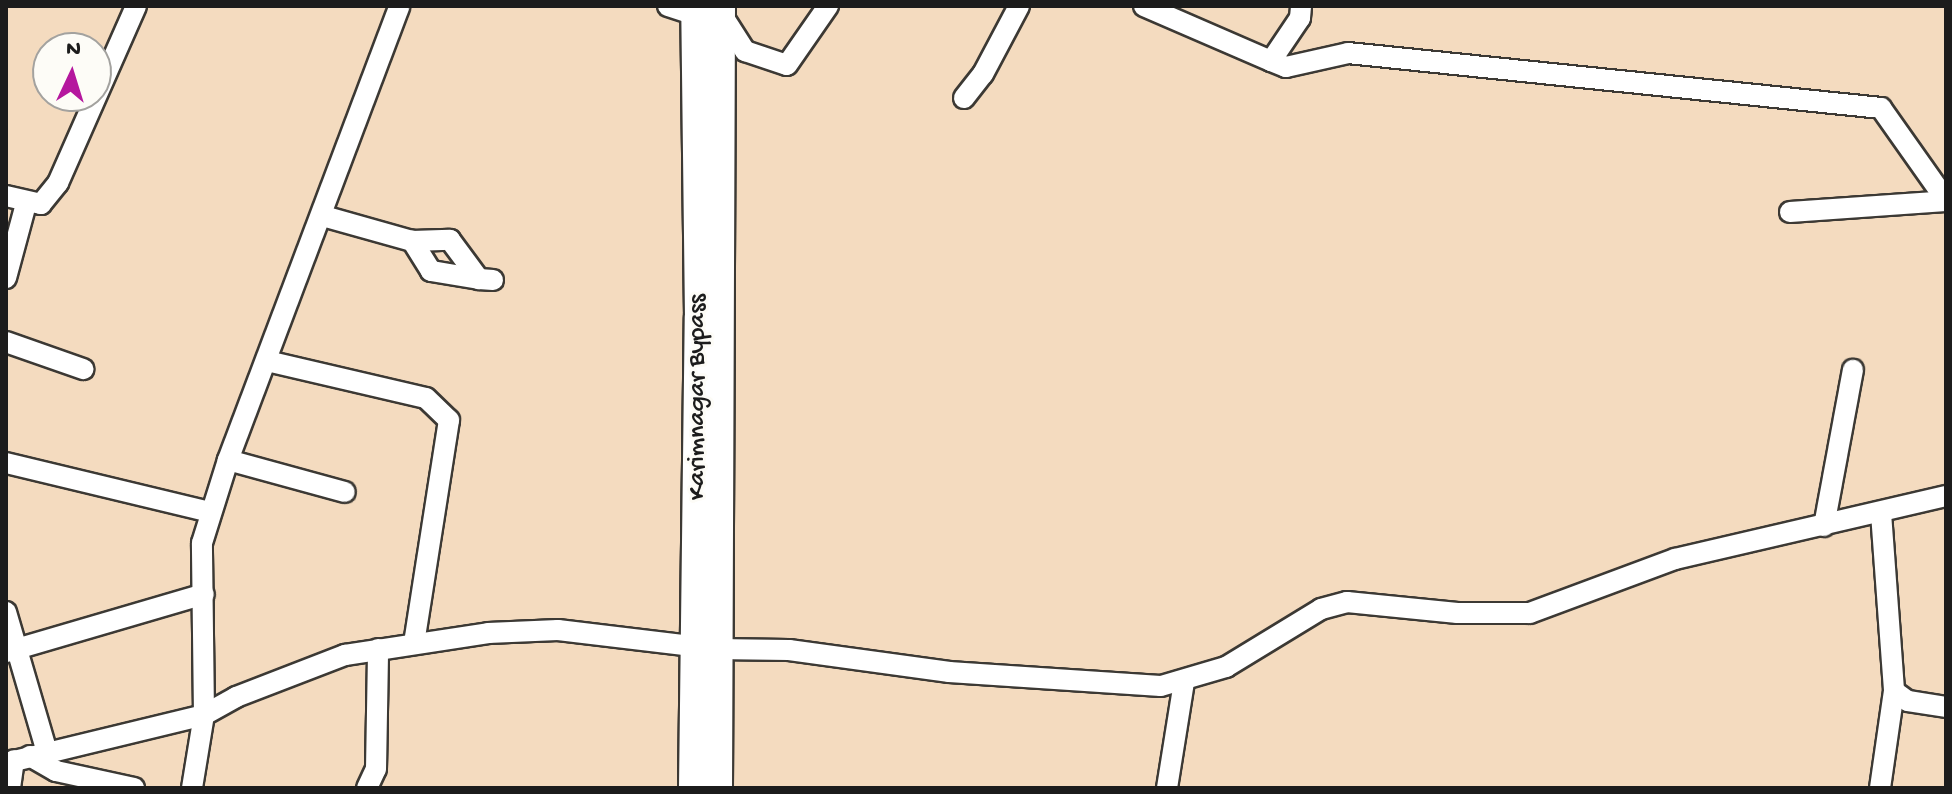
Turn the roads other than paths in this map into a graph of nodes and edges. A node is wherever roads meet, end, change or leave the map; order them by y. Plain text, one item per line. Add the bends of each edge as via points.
1 (136, 6) edge
2 (400, 6) edge
3 (668, 6) edge
4 (828, 6) edge
5 (1019, 6) edge
6 (1144, 6) edge
7 (1301, 6) edge
8 (708, 11) edge
9 (1271, 61) junction
10 (964, 98) dead end
11 (6, 196) edge
12 (1946, 200) edge
13 (26, 204) junction
14 (1790, 212) dead end
15 (323, 216) junction
16 (412, 241) junction
17 (6, 278) edge
18 (6, 342) edge
19 (267, 361) junction
20 (83, 369) dead end
21 (1853, 370) dead end
22 (228, 460) junction
23 (6, 463) edge
24 (345, 492) dead end
25 (1946, 496) edge
26 (210, 512) junction
27 (1881, 513) junction
28 (1824, 526) junction
29 (204, 594) junction
30 (6, 612) edge
31 (414, 643) junction
32 (707, 648) junction
33 (378, 649) junction
34 (12, 650) edge
35 (1184, 682) junction
36 (1894, 691) junction
37 (1946, 707) edge
38 (204, 715) junction
39 (24, 758) edge
40 (10, 788) edge
41 (134, 788) edge
42 (192, 788) edge
43 (367, 788) edge
44 (693, 788) edge
45 (718, 788) edge
46 (1167, 788) edge
47 (1880, 788) edge

1 - 13 street via 58,183 41,204
2 - 15 street
3 - 8 street
4 - 8 street via 787,65 745,51
5 - 10 street
6 - 9 street
7 - 9 street via 1300,18
8 - 32 highway, Karimnagar Bypass
8 - 32 highway, Karimnagar Bypass via 718,611
9 - 12 street via 1286,67 1348,53 1881,108
11 - 13 street
12 - 14 street
13 - 17 street
15 - 16 street
15 - 19 street
16 - 16 street via 450,240 486,279 431,271
18 - 20 street
19 - 22 street
19 - 31 street via 426,398 449,420
21 - 28 street
22 - 24 street
22 - 26 street
23 - 26 street
25 - 27 street
26 - 29 street via 202,543
27 - 28 street
27 - 36 street
28 - 35 street via 1675,559 1530,613 1457,613 1347,602 1321,609 1226,667
29 - 34 street
29 - 38 street
30 - 34 street
31 - 32 street via 558,630
31 - 33 street
32 - 35 street via 789,650 1100,685
32 - 44 highway, Karimnagar Bypass
32 - 45 highway, Karimnagar Bypass
33 - 38 street via 345,655 236,697
33 - 43 street via 376,769
34 - 39 street
35 - 46 street
36 - 37 street via 1908,701
36 - 47 street
38 - 39 street
38 - 42 street
39 - 40 street
39 - 41 street via 56,771

